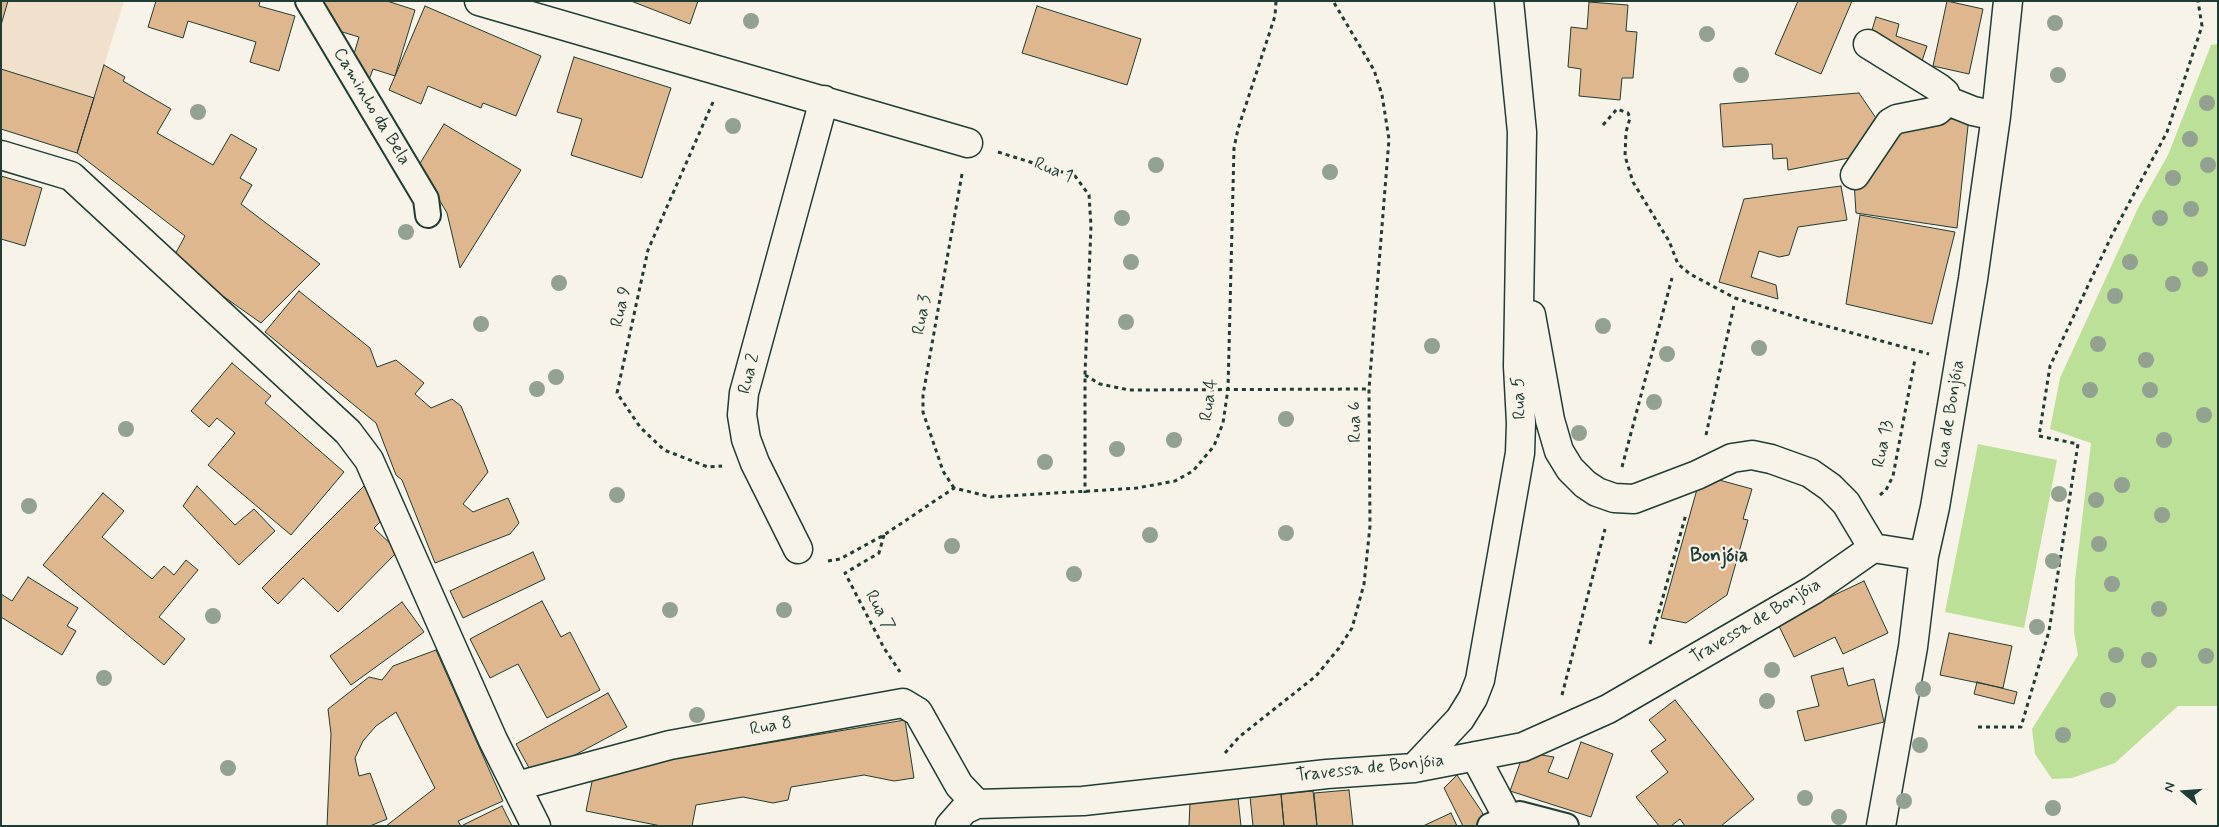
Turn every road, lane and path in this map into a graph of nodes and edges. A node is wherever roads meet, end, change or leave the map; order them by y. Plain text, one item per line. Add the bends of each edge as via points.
1 (308, 1) edge
2 (479, 1) edge
3 (1276, 1) edge
4 (1333, 1) edge
5 (1509, 1) edge
6 (2008, 1) edge
7 (2198, 1) edge
8 (1868, 44) dead end
9 (725, 73) junction
10 (824, 100) junction
11 (1948, 101) junction
12 (1996, 116) junction
13 (1602, 125) dead end
14 (968, 143) junction
15 (1, 155) edge
16 (1855, 175) dead end
17 (428, 215) dead end
18 (1521, 262) junction
19 (1914, 359) dead end
20 (1960, 360) junction
21 (1085, 374) junction
22 (1228, 389) junction
23 (1369, 389) junction
24 (755, 463) junction
25 (954, 488) junction
26 (1085, 492) junction
27 (1846, 503) junction
28 (884, 535) junction
29 (1873, 548) junction
30 (798, 549) joint
31 (1924, 556) junction
32 (918, 712) junction
33 (1978, 727) dead end
34 (1475, 756) junction
35 (1414, 768) junction
36 (517, 786) junction
37 (1192, 787) junction
38 (977, 804) junction
39 (1499, 822) edge
40 (536, 826) edge
41 (950, 826) edge
42 (1566, 826) edge
43 (1882, 826) edge

1 - 17 street, Caminho da Bela via 426,199
2 - 9 street
3 - 22 path, Rua 4 via 1275,16 1234,148
4 - 23 path, Rua 6 via 1374,70 1389,138
5 - 18 street, Rua 5 via 1522,132
6 - 12 street, Rua de Bonjóia
7 - 33 path via 2202,26 2168,132 2112,235 2050,366 2039,436 2078,444 2049,631 2021,728
8 - 11 street via 1939,88
9 - 10 street
9 - 24 path, Rua 9 via 648,250 617,393 640,427 664,450 708,467
10 - 14 street
10 - 24 street, Rua 2 via 744,393 742,415
11 - 12 street
11 - 16 street via 1937,111 1908,116 1890,124
12 - 20 street, Rua de Bonjóia
13 - 20 path via 1617,109 1628,113 1625,156 1633,182 1669,241 1678,264 1690,274 1743,301 1917,351
14 - 21 path, Rua 1 via 1076,176 1089,195 1091,226
14 - 25 path, Rua 3 via 923,395 923,412 943,472
15 - 36 street via 71,176 348,432 368,460 493,740
18 - 27 street via 1550,420 1559,451 1584,484 1614,498 1634,499 1732,458 1752,455 1810,473
18 - 35 street, Rua 5 via 1520,453 1480,680 1460,719
19 - 27 path, Rua 13 via 1893,476 1886,490 1873,500
20 - 31 street, Rua de Bonjóia
21 - 22 path via 1100,384 1129,390
21 - 26 path, Rua 1
22 - 23 path
22 - 26 path, Rua 4 via 1223,423 1214,446 1193,471 1175,481
23 - 37 path, Rua 6 via 1370,526 1364,584 1352,628 1316,676 1240,737
24 - 30 street, Rua 2
25 - 26 path, Rua 4 via 991,497
25 - 28 path
27 - 29 street
28 - 30 path via 840,559 828,561 816,561
28 - 32 path, Rua 7 via 879,553 845,573 884,648 903,675
29 - 31 street
29 - 34 street, Travessa de Bonjóia via 1814,590 1608,709 1523,747
31 - 43 street, Rua de Bonjóia via 1913,647
32 - 36 street, Rua 8 via 903,703 670,745
32 - 38 street via 959,785
34 - 35 street, Travessa de Bonjóia
34 - 39 street
35 - 37 street, Travessa de Bonjóia
36 - 40 street
37 - 38 street, Travessa de Bonjóia via 1083,800
38 - 41 street via 964,810
39 - 42 street via 1520,814

